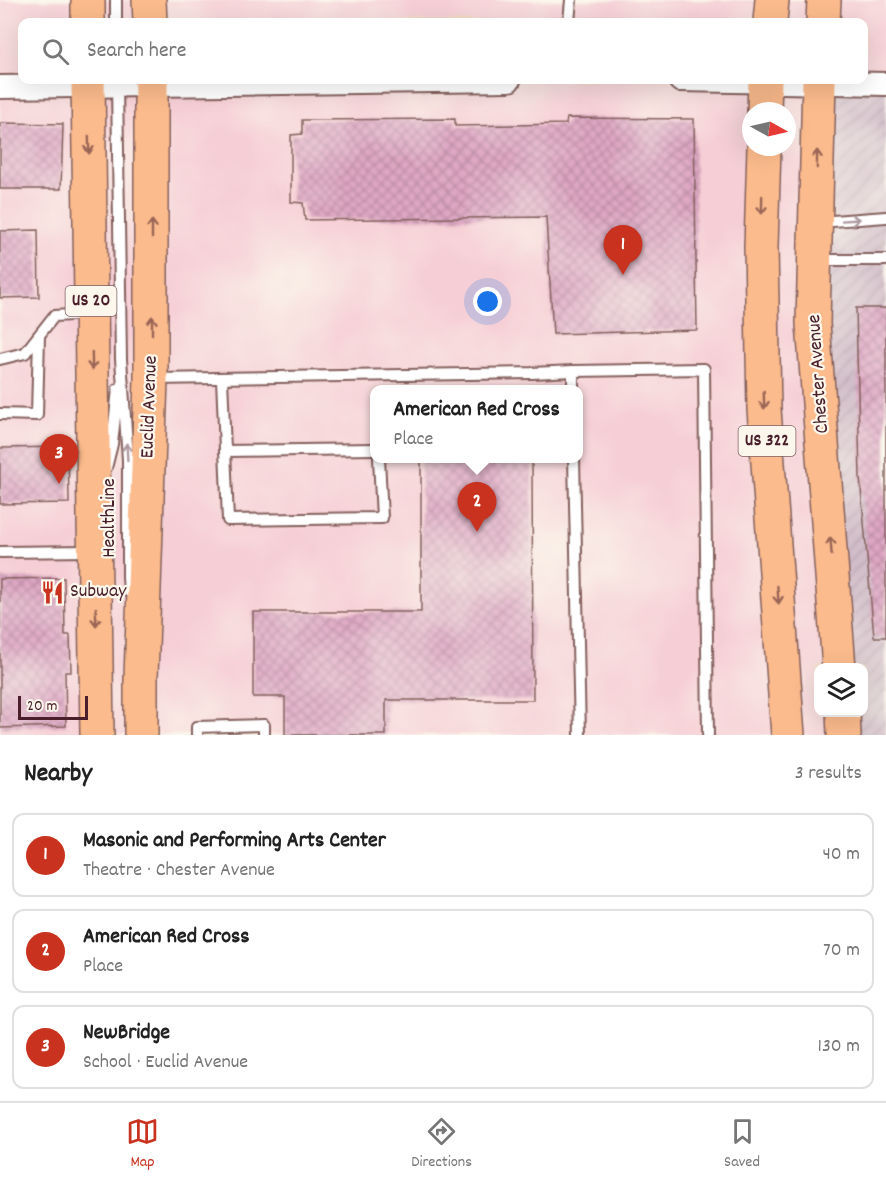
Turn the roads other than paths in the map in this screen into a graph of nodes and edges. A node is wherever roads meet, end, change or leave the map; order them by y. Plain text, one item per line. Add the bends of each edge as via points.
1 (88, 0) edge
2 (116, 0) edge
3 (149, 0) edge
4 (571, 0) edge
5 (772, 0) edge
6 (824, 0) edge
7 (88, 18) edge
8 (116, 18) edge
9 (150, 18) edge
10 (569, 18) edge
11 (770, 18) edge
12 (822, 18) edge
13 (868, 83) edge
14 (77, 84) edge
15 (103, 84) edge
16 (103, 84) edge
17 (151, 84) edge
18 (765, 84) edge
19 (819, 84) edge
20 (886, 84) edge
21 (0, 87) edge
22 (764, 102) edge
23 (764, 156) edge
24 (886, 217) edge
25 (816, 222) junction
26 (814, 260) junction
27 (886, 260) edge
28 (91, 314) junction
29 (39, 336) junction
30 (0, 359) edge
31 (121, 359) junction
32 (573, 371) junction
33 (152, 379) junction
34 (222, 379) junction
35 (573, 385) edge
36 (0, 414) edge
37 (370, 449) edge
38 (225, 451) junction
39 (380, 463) edge
40 (574, 463) edge
41 (94, 516) junction
42 (94, 551) junction
43 (0, 552) edge
44 (839, 663) edge
45 (141, 678) junction
46 (843, 717) edge
47 (97, 735) edge
48 (141, 735) edge
49 (197, 735) edge
50 (264, 735) edge
51 (580, 735) edge
52 (708, 735) edge
53 (788, 735) edge
54 (844, 735) edge

1 - 7 main road
2 - 8 lane
3 - 9 main road
4 - 10 lane
5 - 11 main road
6 - 12 main road
13 - 20 street
14 - 21 street
15 -> 28 main road, US 20
16 - 31 lane, HealthLine
33 -> 17 main road, Euclid Avenue
18 - 22 main road
25 -> 19 main road, Chester Avenue / US 322
23 -> 53 main road, US 322 via 764,409
25 -> 24 lane
25 - 26 main road, Chester Avenue / US 322
26 - 27 lane
44 -> 26 main road, Chester Avenue / US 322 via 813,323
28 - 29 lane via 54,316
28 -> 41 main road, US 20
29 - 30 lane via 25,353
29 - 36 lane via 37,415
31 - 41 lane, HealthLine via 112,444
45 -> 31 lane, HealthLine via 128,577 128,460
32 - 34 lane
32 - 35 lane
32 - 52 lane via 704,369
33 - 34 lane
33 - 45 main road, Euclid Avenue
34 - 38 lane
37 - 38 lane
38 - 39 lane via 228,520 382,518
40 - 51 lane
41 - 42 main road, US 20
42 - 43 lane
42 -> 47 main road, US 20
45 - 48 main road, Euclid Avenue
46 - 54 main road
49 - 50 lane via 197,727 264,725

